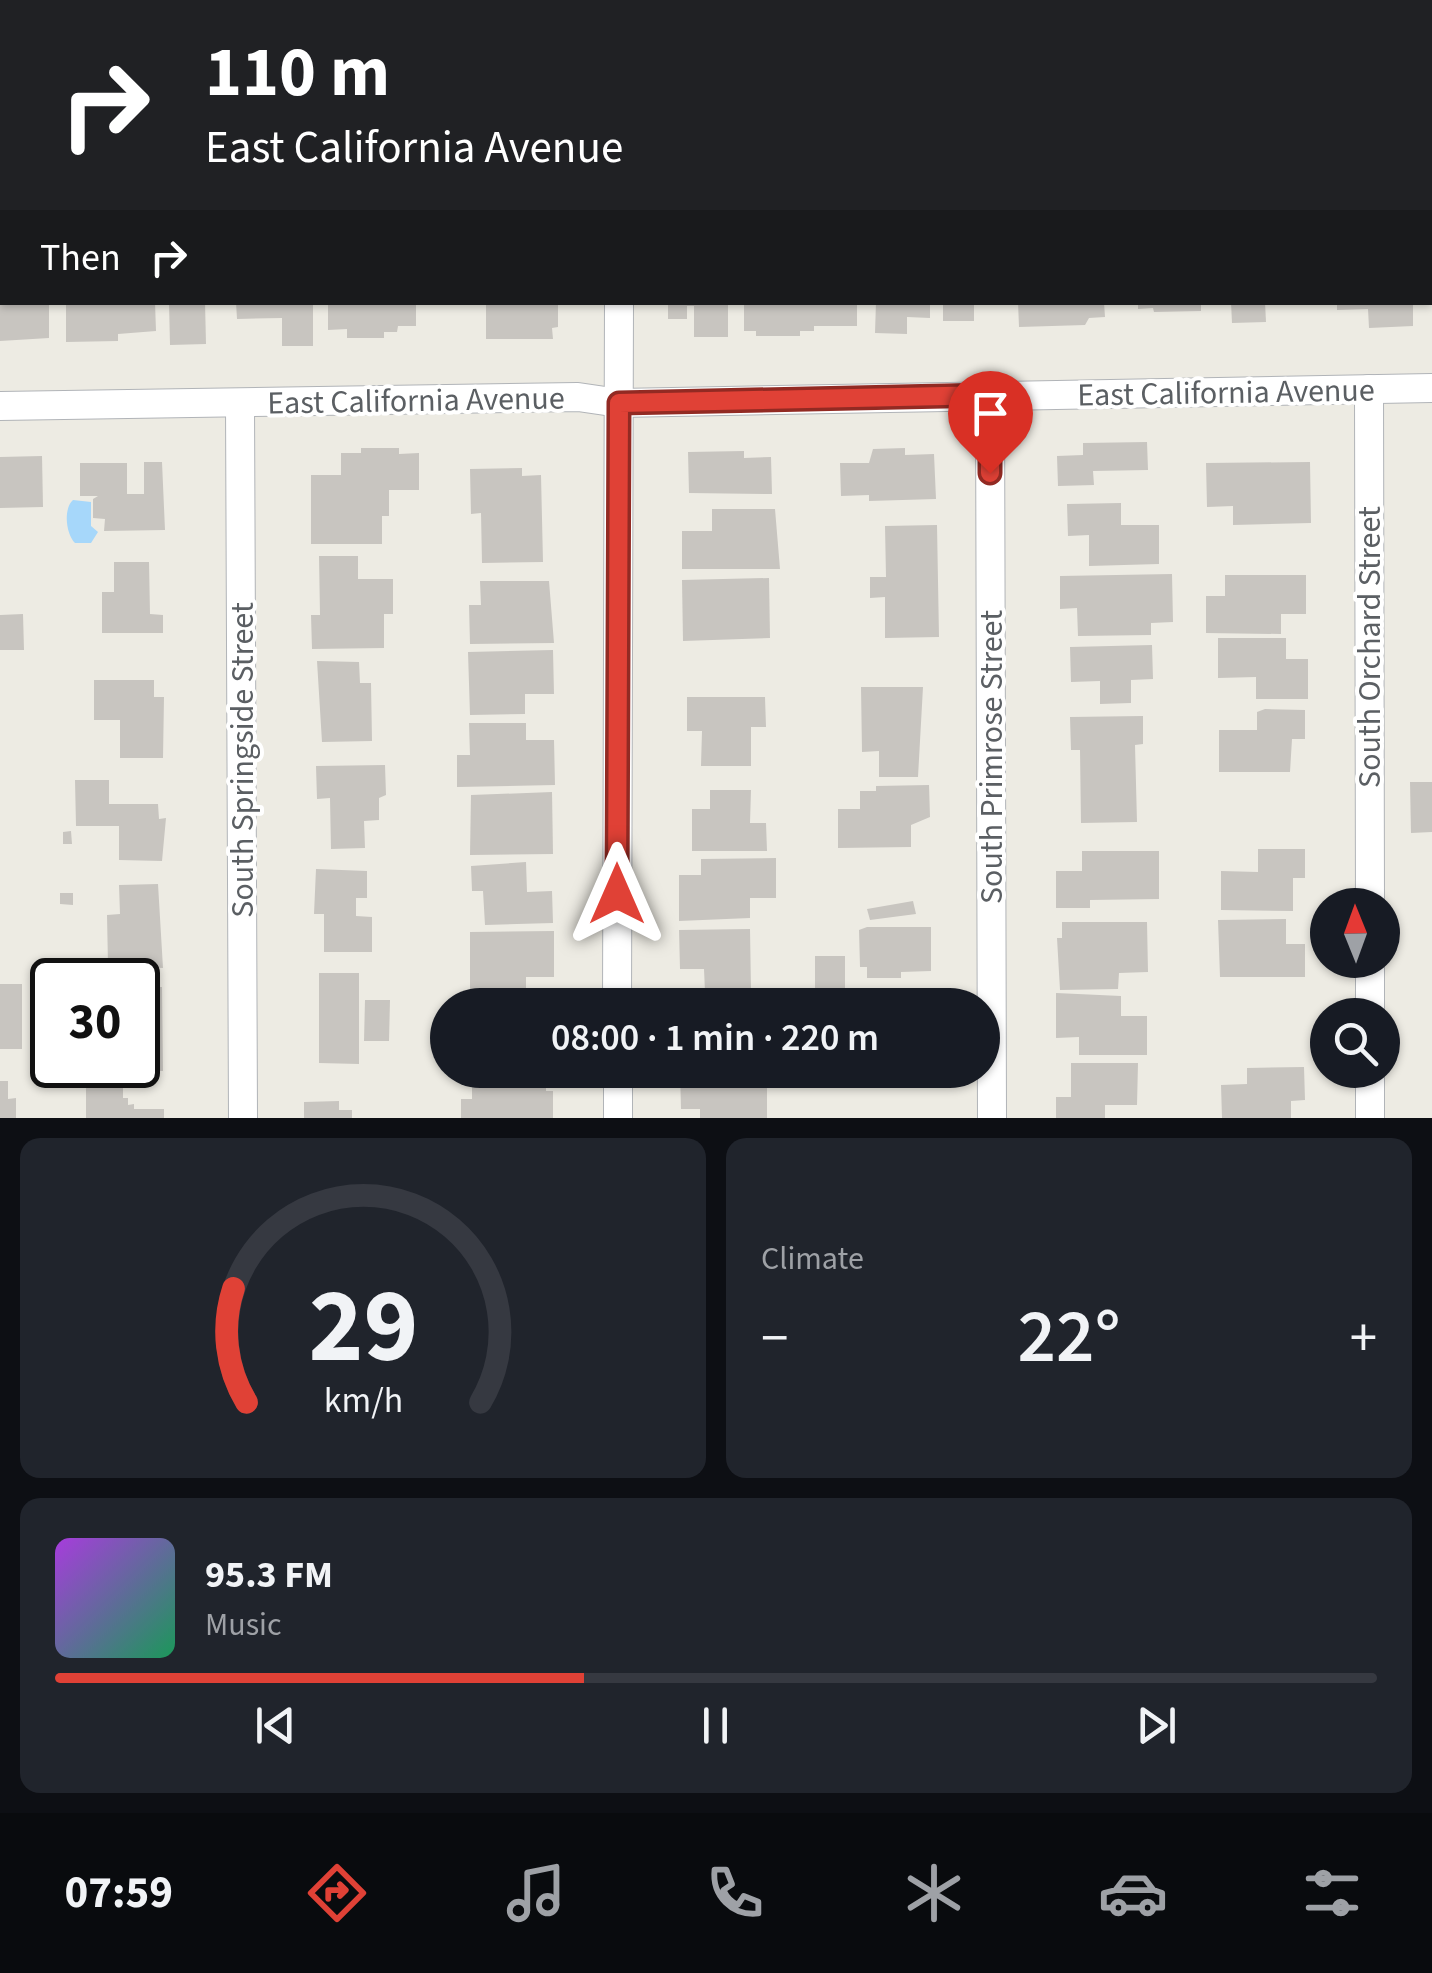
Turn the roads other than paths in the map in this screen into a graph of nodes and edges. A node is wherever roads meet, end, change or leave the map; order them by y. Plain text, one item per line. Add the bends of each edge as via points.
1 (619, 305) edge
2 (1432, 388) edge
3 (1369, 390) junction
4 (990, 395) junction
5 (240, 403) junction
6 (619, 403) junction
7 (0, 406) edge
8 (1370, 888) edge
9 (617, 988) edge
10 (618, 1088) edge
11 (1370, 1088) edge
12 (243, 1118) edge
13 (618, 1118) edge
14 (992, 1118) edge
15 (1370, 1118) edge

1 - 6 street
2 - 3 street, East California Avenue
3 - 4 street, East California Avenue
3 - 8 street, South Orchard Street
4 - 6 street, East California Avenue
4 - 14 street, South Primrose Street
5 - 6 street, East California Avenue via 578,397
5 - 7 street, East California Avenue
5 - 12 street, South Springside Street
6 - 9 street
10 - 13 street
11 - 15 street

